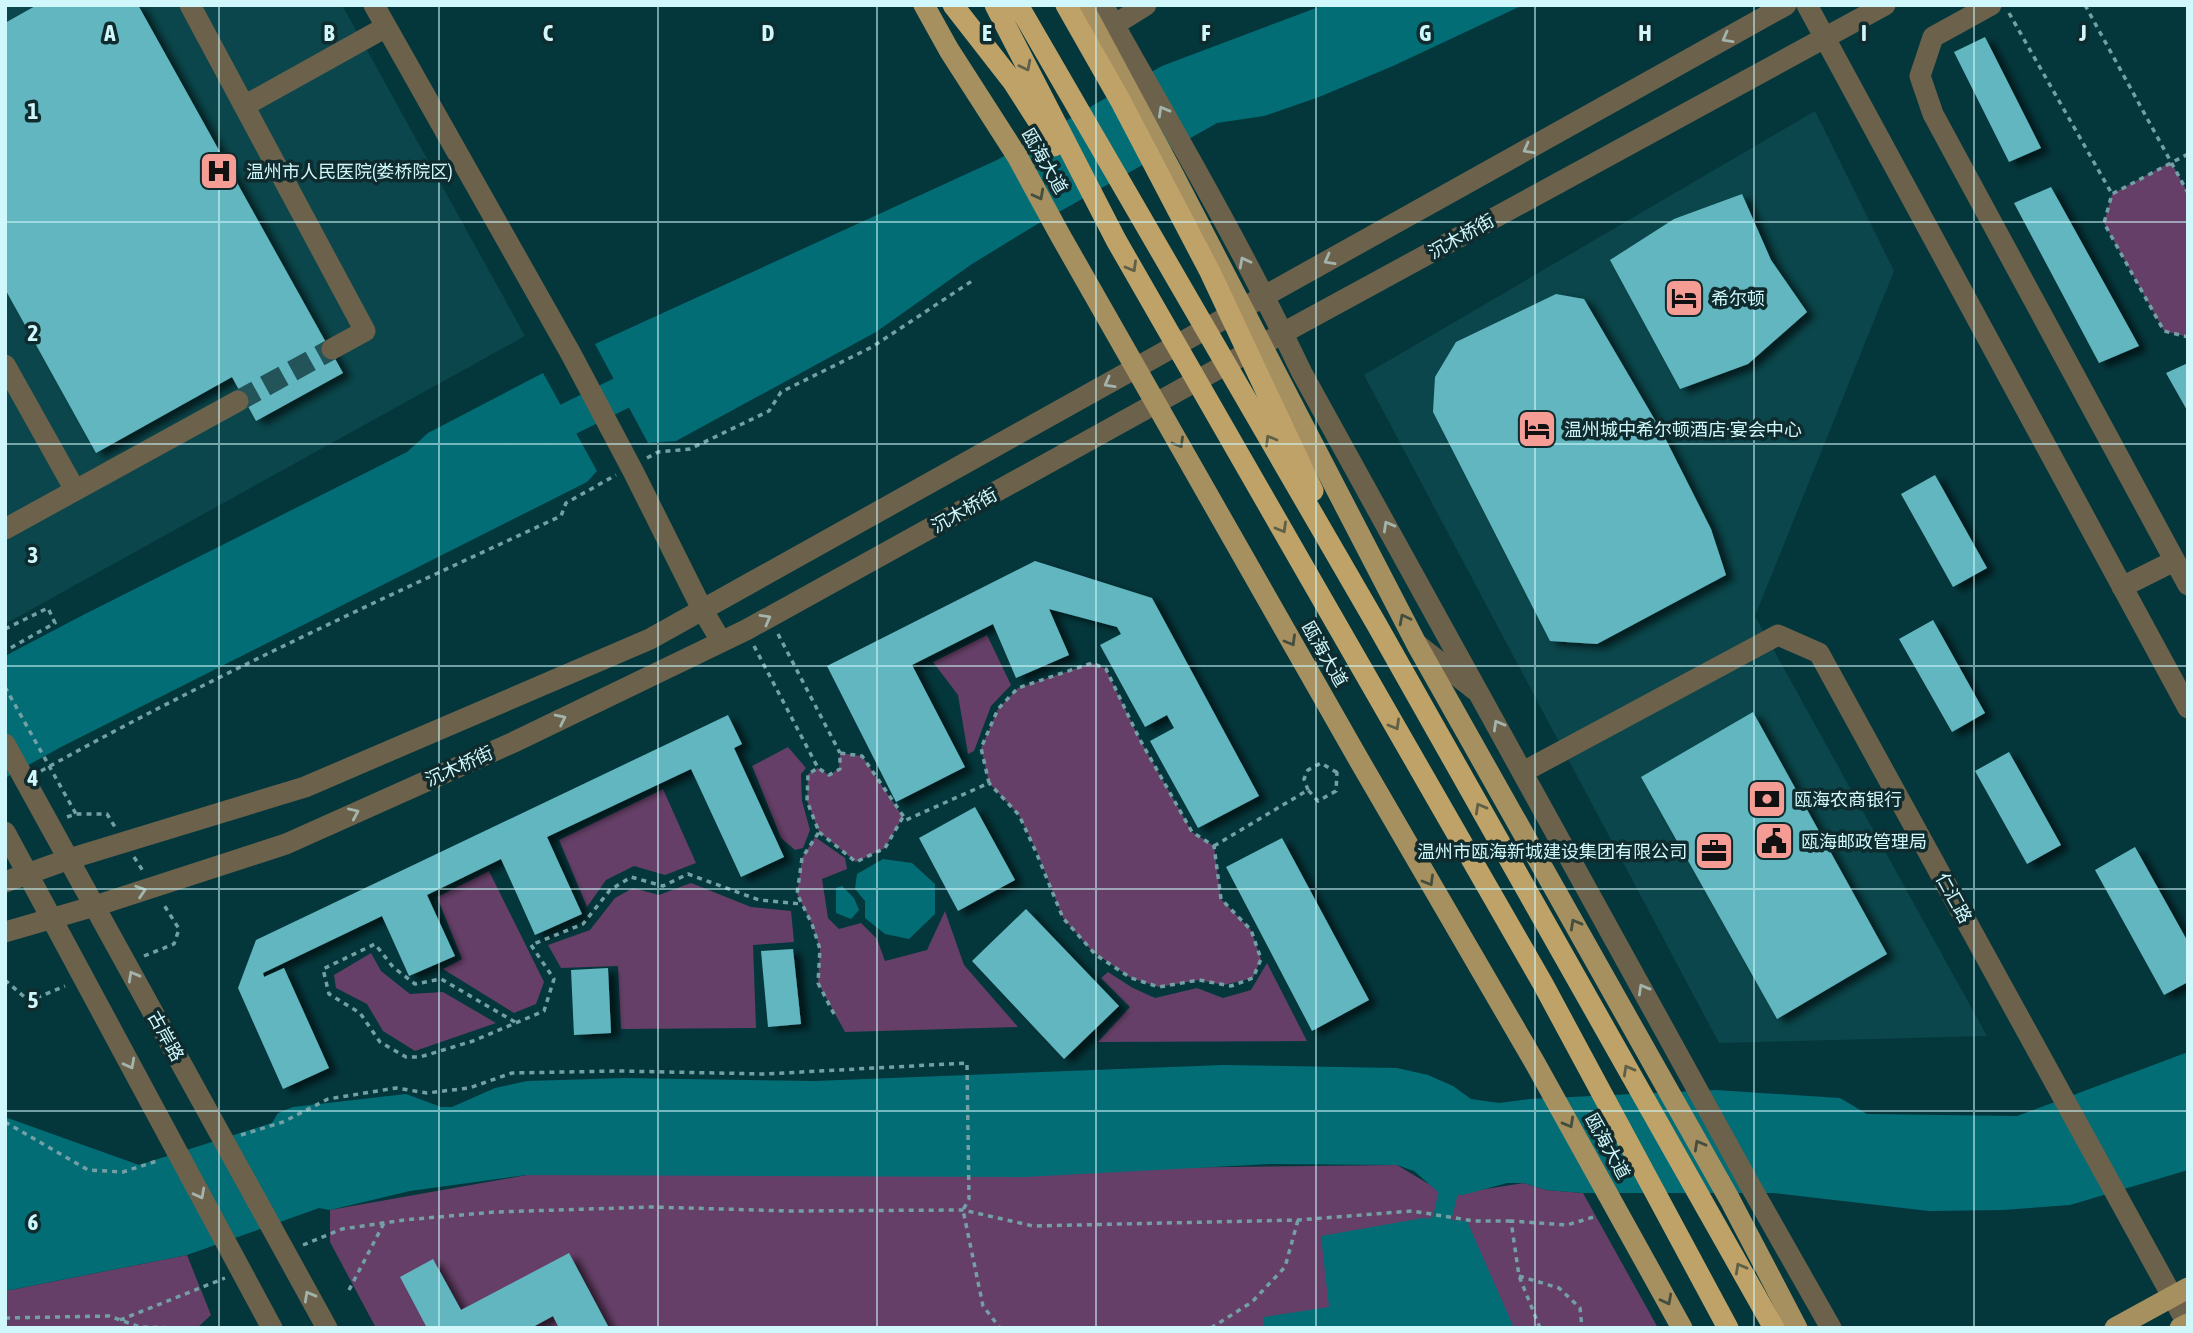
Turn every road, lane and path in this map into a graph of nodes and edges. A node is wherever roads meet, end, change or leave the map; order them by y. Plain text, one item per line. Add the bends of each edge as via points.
1 (190, 5) edge
2 (374, 5) edge
3 (924, 5) edge
4 (953, 5) edge
5 (995, 5) edge
6 (1018, 5) edge
7 (1066, 5) edge
8 (1082, 5) edge
9 (1103, 5) edge
10 (1146, 5) edge
11 (1786, 5) edge
12 (1807, 5) edge
13 (1885, 5) edge
14 (1991, 5) edge
15 (2005, 5) edge
16 (2085, 5) edge
17 (1114, 25) junction
18 (386, 27) junction
19 (1824, 38) junction
20 (244, 106) junction
21 (2188, 154) edge
22 (2171, 163) junction
23 (2188, 193) edge
24 (2112, 194) junction
25 (1116, 240) junction
26 (975, 279) dead end
27 (1263, 297) junction
28 (1242, 308) junction
29 (1283, 333) junction
30 (2188, 337) edge
31 (1262, 345) junction
32 (332, 349) tunnel mouth
33 (5, 365) edge
34 (1136, 368) junction
35 (238, 401) tunnel mouth
36 (1156, 403) junction
37 (635, 467) junction
38 (75, 490) junction
39 (5, 529) edge
40 (2174, 561) junction
41 (2188, 586) edge
42 (2122, 587) junction
43 (702, 610) junction
44 (770, 617) junction
45 (1377, 625) junction
46 (5, 629) edge
47 (746, 630) junction
48 (721, 641) junction
49 (1418, 645) junction
50 (5, 651) edge
51 (5, 687) edge
52 (1482, 696) junction
53 (2188, 708) edge
54 (5, 744) edge
55 (840, 753) junction
56 (1359, 760) junction
57 (818, 768) junction
58 (41, 771) dead end
59 (1337, 772) junction
60 (1523, 772) junction
61 (989, 783) junction
62 (1308, 790) junction
63 (76, 814) dead end
64 (903, 817) junction
65 (5, 832) edge
66 (819, 832) junction
67 (1214, 846) junction
68 (69, 859) junction
69 (28, 874) junction
70 (5, 882) edge
71 (802, 904) junction
72 (95, 906) junction
73 (52, 919) junction
74 (5, 932) edge
75 (834, 1014) dead end
76 (515, 1022) junction
77 (5, 1122) edge
78 (230, 1139) dead end
79 (163, 1160) dead end
80 (963, 1210) junction
81 (1597, 1216) dead end
82 (1298, 1220) junction
83 (1511, 1222) junction
84 (384, 1223) junction
85 (293, 1257) junction
86 (1519, 1276) junction
87 (241, 1278) junction
88 (349, 1290) dead end
89 (2180, 1292) edge
90 (5, 1318) edge
91 (120, 1320) junction
92 (2187, 1324) edge
93 (180, 1328) edge
94 (272, 1328) edge
95 (327, 1328) edge
96 (1000, 1328) edge
97 (1211, 1328) edge
98 (1539, 1328) edge
99 (1582, 1328) edge
100 (1682, 1328) edge
101 (1728, 1328) edge
102 (1774, 1328) edge
103 (1797, 1328) edge
104 (1831, 1328) edge
105 (2115, 1328) edge
106 (2180, 1328) edge

1 - 20 street
2 - 18 street
3 -> 34 main road, 瓯海大道 via 1017,156
4 - 25 highway via 1013,82
5 -> 25 highway, 瓯海大道
45 -> 6 highway
7 - 45 highway via 1210,272
8 - 28 main road
9 - 17 street
10 - 17 street
11 -> 27 street
12 - 19 street
13 - 19 street, 沉木桥街
14 - 40 street via 1933,37 1920,76 1933,114
15 - 24 path
16 - 22 path
27 -> 17 street
18 - 20 street
18 - 37 street
19 - 29 street, 沉木桥街
19 - 42 street
20 - 32 street via 365,331
21 - 22 path
22 - 23 path
22 - 24 path
24 - 30 path via 2104,223 2164,331
25 -> 101 highway, 瓯海大道 via 1543,984
26 - 37 path via 872,347 781,392 769,411 690,449 658,452
27 - 28 street
27 - 29 street
28 - 31 main road
28 - 34 street
29 - 31 street, 沉木桥街
52 -> 29 street
31 - 36 street, 沉木桥街
49 -> 31 main road
33 - 38 street
34 - 36 main road, 瓯海大道
34 -> 43 street
35 - 38 street
36 - 44 street, 沉木桥街
36 -> 56 main road, 瓯海大道
37 - 43 street
37 - 58 path via 566,503 561,516 340,618
38 - 39 street
40 - 41 street
40 - 42 street
42 - 53 street
43 - 48 street
43 - 68 street via 650,639 305,787
47 -> 44 street, 沉木桥街
44 - 55 path
102 -> 45 highway
46 - 50 path via 48,608 55,623
47 - 48 street, 沉木桥街
47 - 57 path
72 -> 48 street, 沉木桥街 via 286,844 514,742
49 - 52 street
103 -> 49 main road via 1669,1090
51 - 63 path
60 -> 52 street
54 - 68 street, 古岸路
55 - 57 path via 840,769 829,775
55 - 64 path via 862,756
56 - 59 path
56 -> 100 main road, 瓯海大道
57 - 66 path via 808,774 807,802
59 - 62 path via 1336,791 1318,801
59 - 62 path via 1321,763 1308,770 1304,779
60 - 89 street, 仁汇路 via 1778,635 1819,653 2115,1192
104 -> 60 street
61 - 64 path via 905,820
61 - 67 path via 981,748 998,709 1018,688 1092,663 1106,669 1192,832
61 - 67 path via 1018,815 1063,918 1096,955 1131,978 1159,987 1199,980 1231,986 1253,978 1261,959 1251,930 1222,899
62 - 67 path
64 - 66 path via 886,848 856,862
65 - 69 street
66 - 71 path via 802,858 797,894
68 - 69 street
68 - 72 street, 古岸路
69 - 70 street
69 - 73 street
71 - 75 path via 820,949 818,984
71 - 76 path via 759,900 688,874 663,886 631,877 610,890 583,924 531,945 554,979 544,1011
72 - 73 street, 沉木桥街
85 -> 72 street, 古岸路
73 - 74 street, 沉木桥街
73 -> 87 street
76 - 76 path via 473,1041 406,1057 380,1042 360,1013 329,994 323,969 375,944 393,967 415,984 441,979
77 - 79 path via 88,1170 123,1172
78 - 80 path via 283,1122 328,1099 396,1088 427,1093 469,1088 512,1073 765,1074 967,1063 969,1199
80 - 82 path via 1033,1226
80 - 84 path via 652,1208 495,1212
80 - 96 path via 983,1306
81 - 83 path via 1567,1225
82 - 83 path via 1412,1212 1474,1222
82 - 97 path via 1286,1267 1252,1302
83 - 86 path
84 - 85 path via 342,1229
84 - 88 path
95 -> 85 street, 古岸路
86 - 98 path
86 - 99 path via 1559,1288 1580,1308
87 - 91 path
87 - 94 street
89 - 92 street, 仁汇路
89 - 105 main road
90 - 91 path via 109,1316
91 - 93 path via 139,1327
92 - 106 main road

